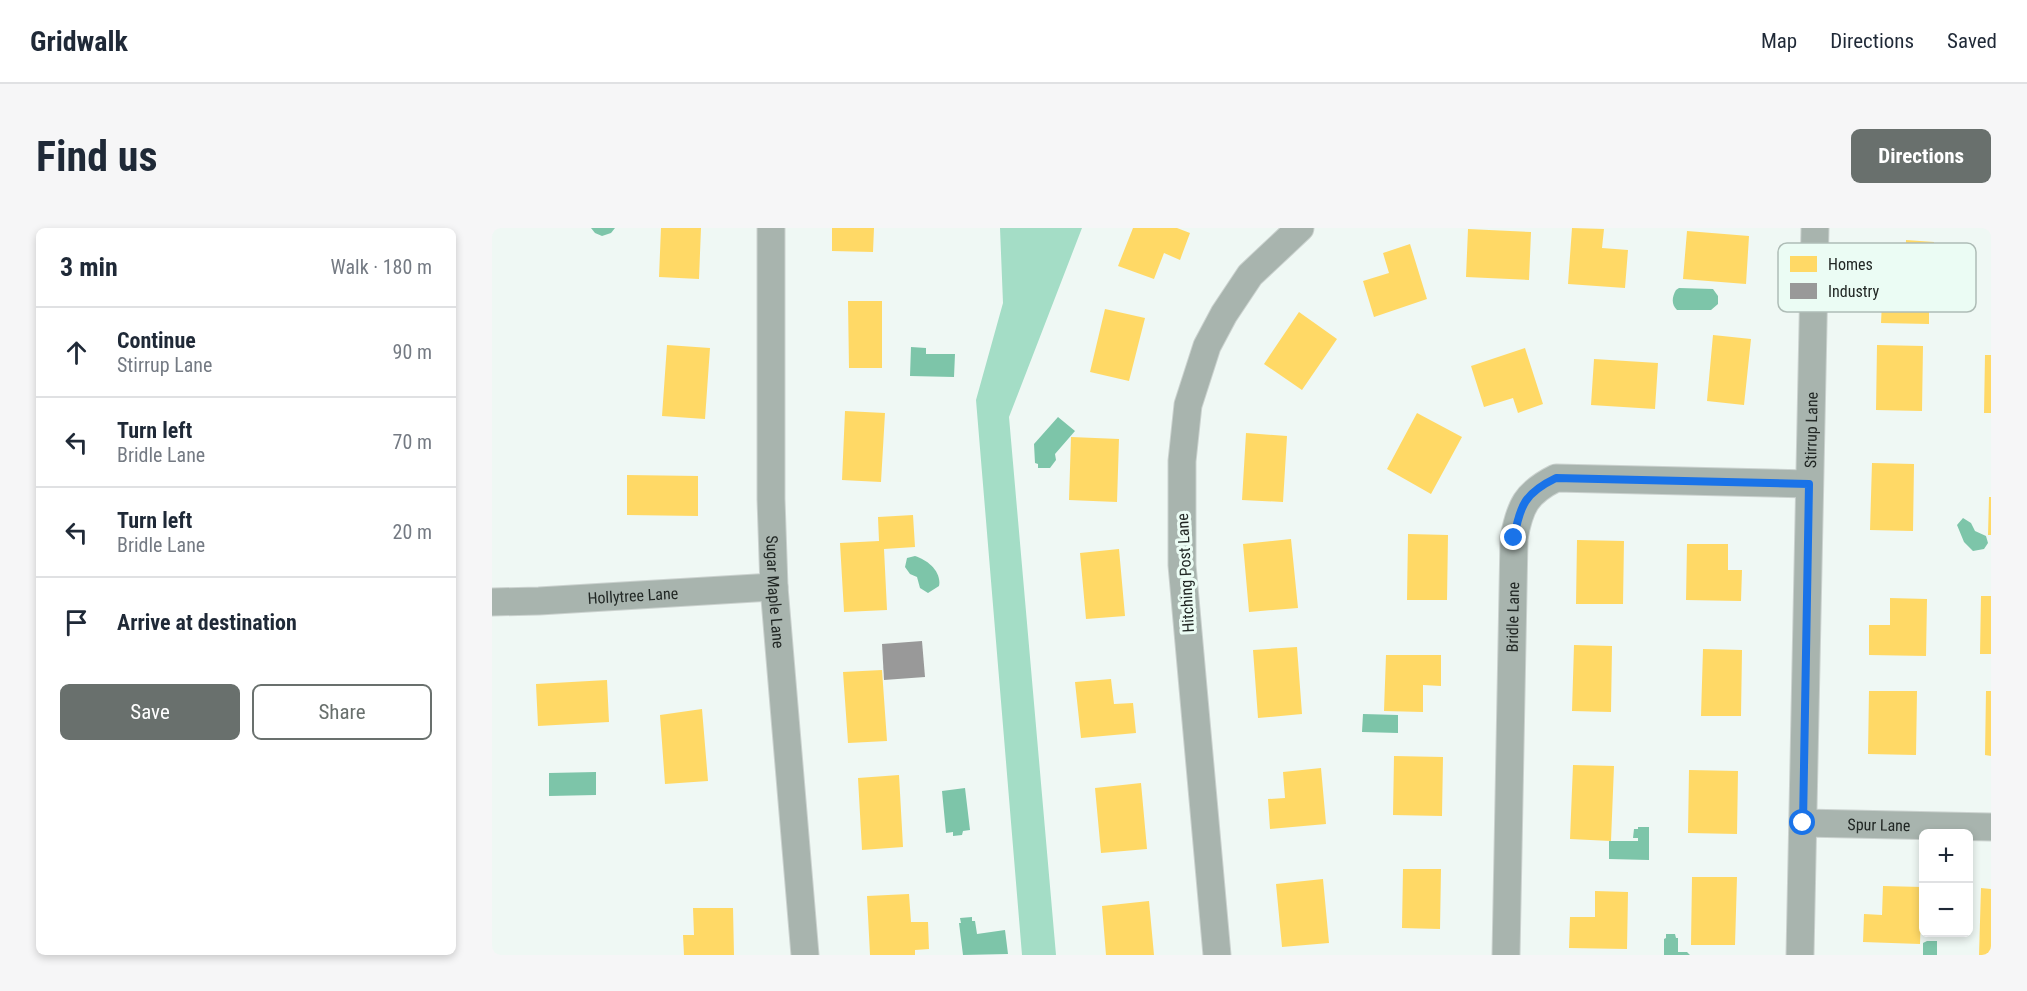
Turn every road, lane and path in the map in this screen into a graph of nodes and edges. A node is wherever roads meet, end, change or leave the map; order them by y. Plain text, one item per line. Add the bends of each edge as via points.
1 (771, 228) edge
2 (1300, 228) edge
3 (1815, 228) edge
4 (1815, 243) edge
5 (1813, 312) edge
6 (1809, 484) junction
7 (774, 587) junction
8 (492, 602) edge
9 (1803, 823) junction
10 (1991, 827) edge
11 (805, 955) edge
12 (1217, 955) edge
13 (1506, 955) edge
14 (1800, 955) edge

1 - 7 street, Sugar Maple Lane
2 - 12 street, Hitching Post Lane via 1250,274 1224,314 1207,346 1188,405 1182,461 1182,565
3 - 4 street, Stirrup Lane
5 - 6 street, Stirrup Lane
6 - 9 street, Stirrup Lane
6 - 13 street, Bridle Lane via 1556,478 1536,488 1519,513 1514,538
7 - 8 street, Hollytree Lane
7 - 11 street, Sugar Maple Lane
9 - 10 street, Spur Lane
9 - 14 street, Stirrup Lane

